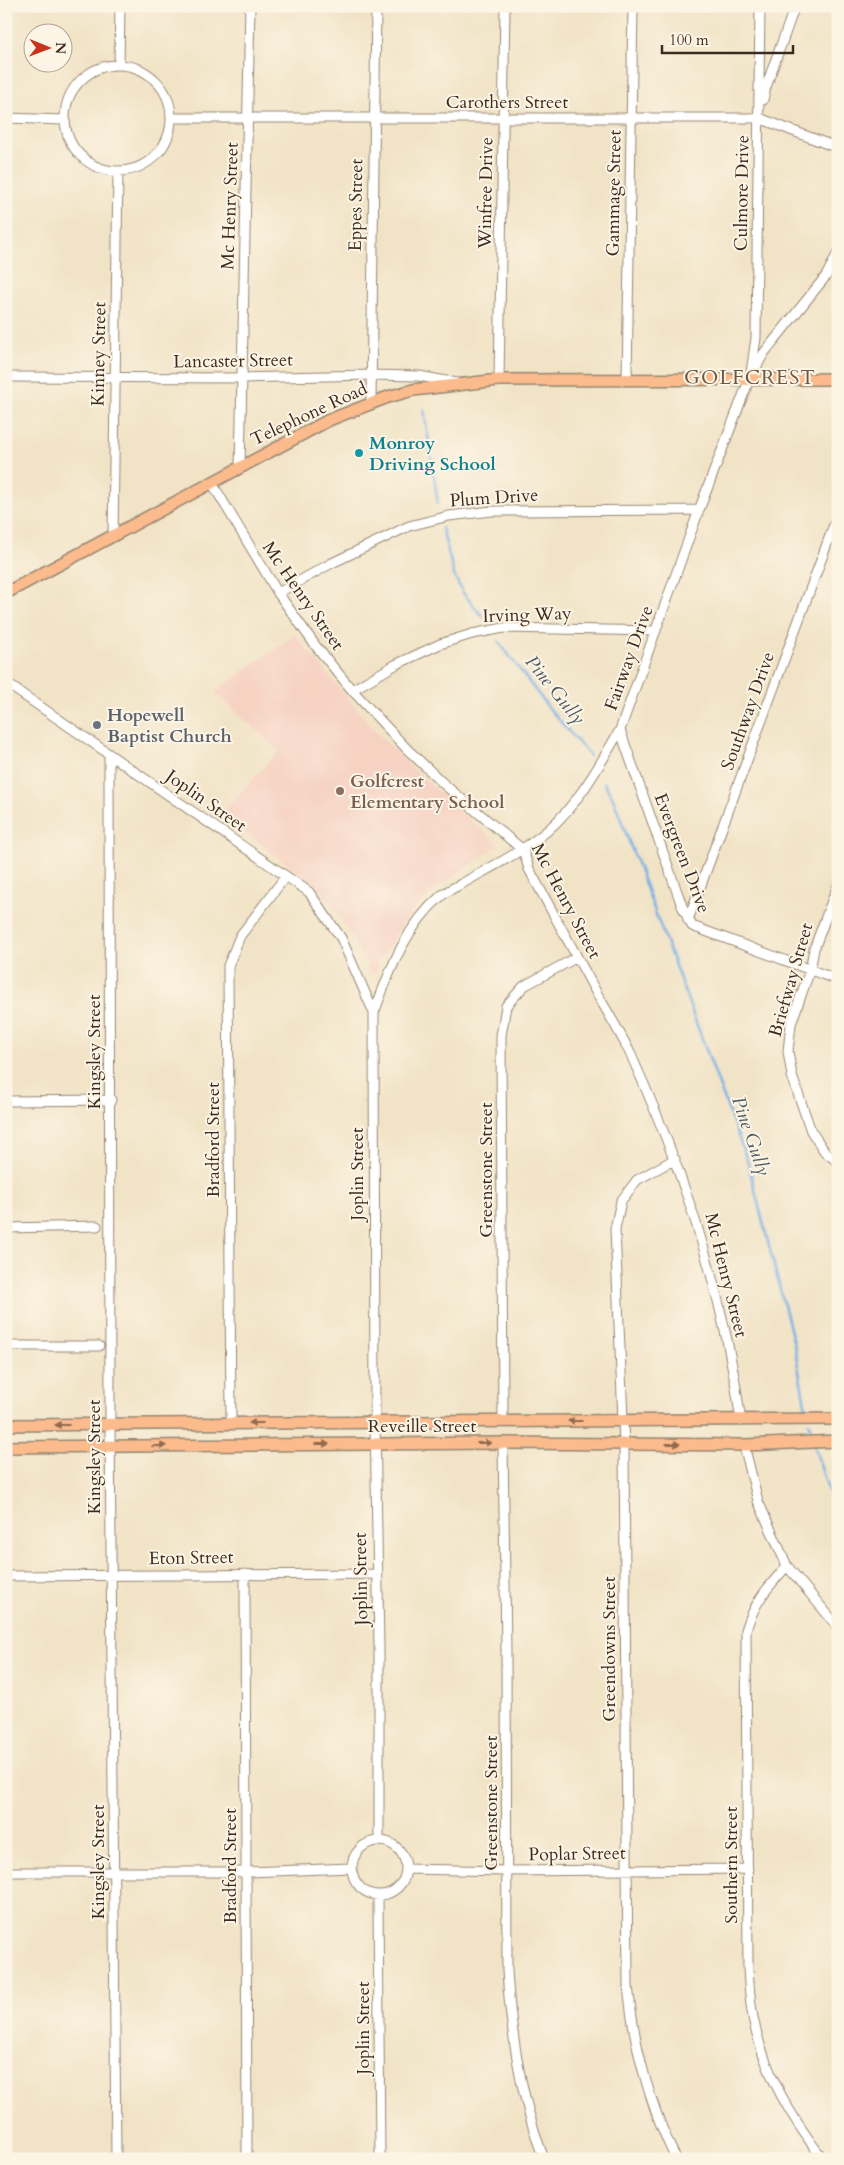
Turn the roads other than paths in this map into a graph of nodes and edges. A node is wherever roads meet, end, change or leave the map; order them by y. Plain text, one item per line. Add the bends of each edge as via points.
1 (120, 6) edge
2 (250, 6) edge
3 (376, 6) edge
4 (505, 6) edge
5 (633, 6) edge
6 (760, 6) edge
7 (796, 6) edge
8 (119, 64) junction
9 (6, 118) edge
10 (170, 118) junction
11 (249, 118) junction
12 (374, 118) junction
13 (504, 118) junction
14 (632, 118) junction
15 (759, 118) junction
16 (65, 120) junction
17 (838, 148) edge
18 (118, 171) junction
19 (838, 253) edge
20 (370, 375) junction
21 (6, 377) edge
22 (241, 378) junction
23 (114, 379) junction
24 (838, 379) edge
25 (499, 380) junction
26 (627, 380) junction
27 (749, 380) junction
28 (459, 383) junction
29 (371, 404) junction
30 (240, 467) junction
31 (212, 483) junction
32 (699, 510) junction
33 (838, 514) edge
34 (113, 537) junction
35 (6, 593) edge
36 (278, 593) junction
37 (656, 631) junction
38 (6, 683) edge
39 (352, 690) junction
40 (620, 730) junction
41 (109, 755) junction
42 (523, 850) junction
43 (286, 876) junction
44 (838, 885) edge
45 (688, 920) junction
46 (577, 957) junction
47 (810, 970) junction
48 (838, 980) edge
49 (374, 1013) junction
50 (111, 1100) junction
51 (6, 1101) edge
52 (675, 1159) junction
53 (838, 1162) edge
54 (98, 1226) dead end
55 (6, 1228) edge
56 (6, 1346) edge
57 (99, 1346) dead end
58 (838, 1419) edge
59 (624, 1420) junction
60 (503, 1421) junction
61 (741, 1421) junction
62 (375, 1422) junction
63 (231, 1423) junction
64 (110, 1424) junction
65 (6, 1425) edge
66 (832, 1441) edge
67 (503, 1443) junction
68 (375, 1444) junction
69 (624, 1444) junction
70 (744, 1445) junction
71 (6, 1447) edge
72 (111, 1447) junction
73 (787, 1566) junction
74 (245, 1574) junction
75 (376, 1574) junction
76 (6, 1576) edge
77 (111, 1576) junction
78 (838, 1627) edge
79 (379, 1840) junction
80 (351, 1868) junction
81 (407, 1869) junction
82 (748, 1869) junction
83 (627, 1870) junction
84 (507, 1871) junction
85 (6, 1872) edge
86 (114, 1872) junction
87 (246, 1872) junction
88 (378, 1897) junction
89 (116, 2159) edge
90 (248, 2159) edge
91 (380, 2159) edge
92 (544, 2159) edge
93 (676, 2159) edge
94 (823, 2159) edge

1 - 8 street
2 - 11 street, Mc Henry Street
3 - 12 street, Eppes Street
4 - 13 street, Winfree Drive
5 - 14 street, Gammage Street
6 - 15 street, Culmore Drive
7 - 15 street via 766,87
8 - 10 street via 143,71 158,83 167,99
8 - 16 street via 94,70 80,80 70,94
9 - 16 street
10 - 11 street, Carothers Street
10 - 18 street via 168,134 155,155 142,165
11 - 12 street, Carothers Street
11 - 22 street, Mc Henry Street
12 - 13 street, Carothers Street
12 - 20 street, Eppes Street
13 - 14 street, Carothers Street
13 - 25 street, Winfree Drive
14 - 15 street, Carothers Street
14 - 26 street, Gammage Street
15 - 17 street, Carothers Street
15 - 27 street, Culmore Drive via 756,338
16 - 18 street via 68,136 81,156 102,168
18 - 23 street, Kinney Street
19 - 27 street, Fairway Drive via 826,276 764,353
20 - 22 street, Lancaster Street
20 - 28 street, Lancaster Street via 419,376
20 - 29 street, Eppes Street
21 - 23 street, Lancaster Street
22 - 23 street, Lancaster Street
22 - 30 street, Mc Henry Street
23 - 34 street, Kinney Street
24 - 27 main road, Telephone Road
25 - 26 main road, Telephone Road
25 - 28 main road, Telephone Road
26 - 27 main road, Telephone Road
27 - 32 street, Fairway Drive
28 - 29 main road, Telephone Road via 413,390
29 - 30 main road, Telephone Road via 329,420
30 - 31 main road, Telephone Road
31 - 34 main road, Telephone Road
31 - 36 street, Mc Henry Street
32 - 36 street, Plum Drive via 492,510 449,516 409,526
32 - 37 street, Fairway Drive
33 - 45 street, Southway Drive
34 - 35 main road, Telephone Road
36 - 39 street, Mc Henry Street
37 - 39 street, Irving Way via 504,628 472,634 440,644
37 - 40 street, Fairway Drive
38 - 41 street, Joplin Street
39 - 42 street, Mc Henry Street via 446,786
40 - 42 street, Fairway Drive via 574,804
40 - 45 street, Evergreen Drive
41 - 43 street, Joplin Street
41 - 50 street, Kingsley Street
42 - 46 street, Mc Henry Street via 529,869
42 - 49 street, Fairway Drive via 442,895 416,922 392,961
43 - 49 street, Joplin Street via 309,892 341,938
43 - 63 street, Bradford Street via 240,936 228,966
44 - 47 street, Briefway Street via 814,949
45 - 47 street, Evergreen Drive via 698,929
46 - 52 street, Mc Henry Street via 630,1054
46 - 60 street, Greenstone Street via 524,986 506,1006 502,1029
47 - 48 street, Evergreen Drive
47 - 53 street, Briefway Street via 791,1024 788,1060 811,1131 825,1152
49 - 62 street, Joplin Street
50 - 51 street
50 - 64 street, Kingsley Street
52 - 59 street, Greendowns Street via 637,1180 621,1201 615,1229
52 - 61 street, Mc Henry Street via 713,1278
54 - 55 street
56 - 57 street
58 - 61 main road, Reveille Street
59 -> 60 main road, Reveille Street
59 - 61 main road, Reveille Street
59 - 69 street, Greendowns Street
60 - 62 main road, Reveille Street
62 -> 63 main road, Reveille Street
62 - 68 street, Joplin Street
63 - 64 main road, Reveille Street
64 -> 65 main road, Reveille Street
64 - 72 street, Kingsley Street
66 - 70 main road, Reveille Street
68 -> 67 main road, Reveille Street
67 - 69 main road, Reveille Street
67 - 84 street, Greenstone Street
72 -> 68 main road, Reveille Street
68 - 75 street, Joplin Street
69 -> 70 main road, Reveille Street
69 - 83 street, Greendowns Street
70 - 73 street via 758,1502
71 - 72 main road, Reveille Street
72 - 77 street, Kingsley Street
73 - 78 street
73 - 82 street, Southern Street via 763,1592 746,1630
74 - 75 street, Eton Street
74 - 77 street, Eton Street
74 - 87 street, Bradford Street
75 - 79 street, Joplin Street
76 - 77 street, Eton Street
77 - 86 street, Kingsley Street
79 - 80 street via 365,1844 355,1854
79 - 81 street via 393,1844 403,1855
80 - 87 street
80 - 88 street via 354,1882 364,1892
81 - 84 street, Poplar Street
81 - 88 street via 398,1888
82 - 83 street, Poplar Street
82 - 94 street, Southern Street via 748,1968 753,2021 771,2078 800,2128
83 - 84 street, Poplar Street
83 - 93 street, Greendowns Street via 628,1986 632,2025 650,2097
84 - 92 street, Greenstone Street via 509,2011 523,2090
85 - 86 street
86 - 87 street
86 - 89 street, Kingsley Street
87 - 90 street, Bradford Street
88 - 91 street, Joplin Street

